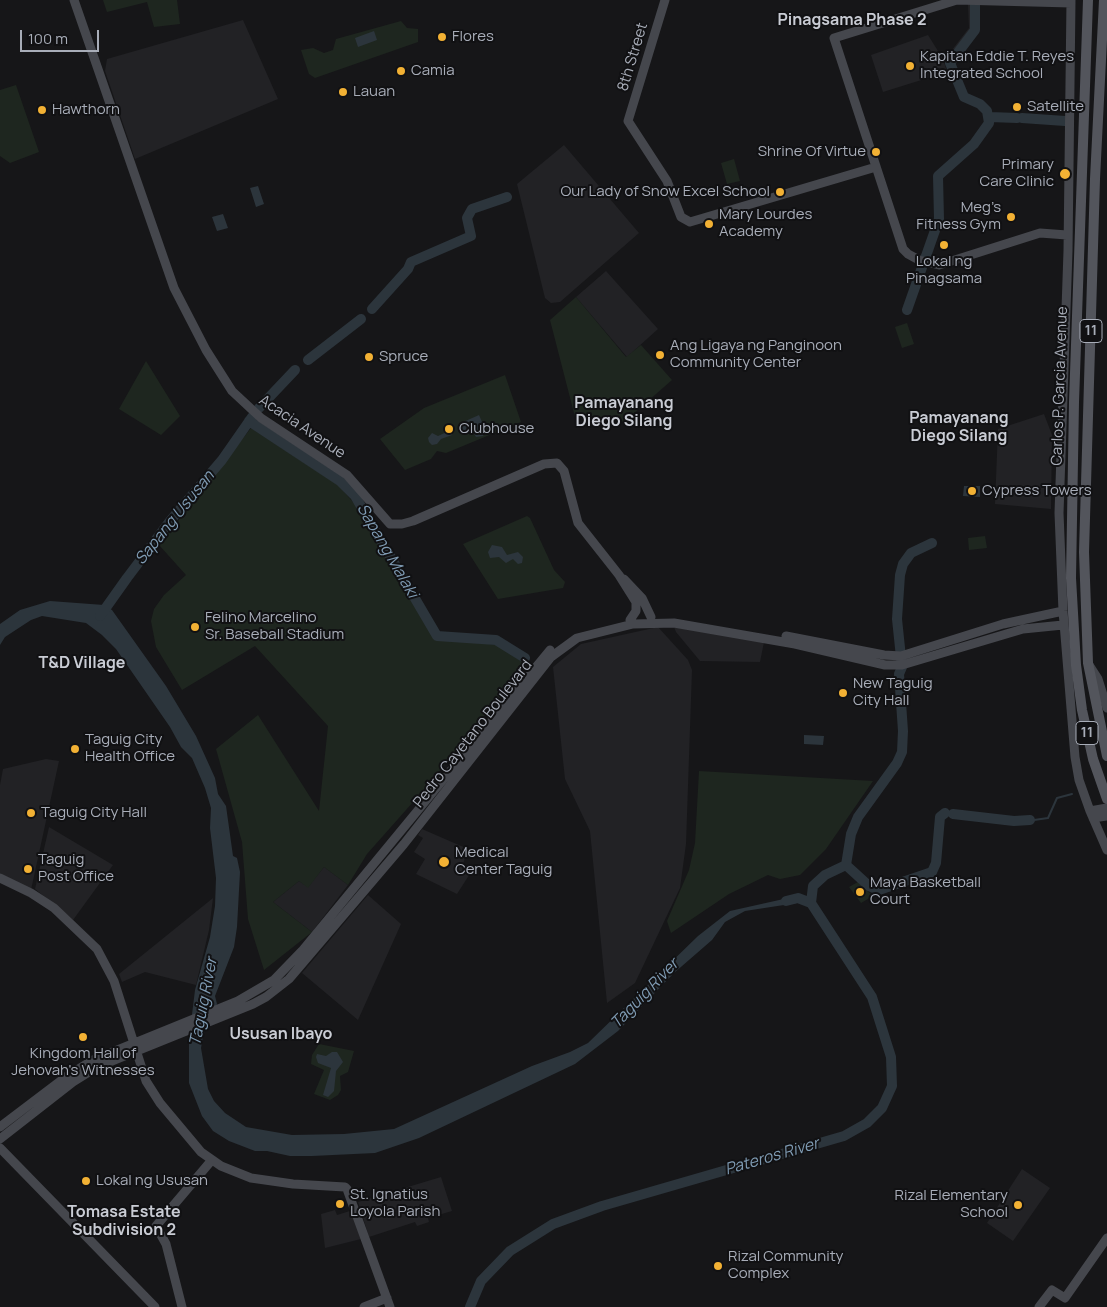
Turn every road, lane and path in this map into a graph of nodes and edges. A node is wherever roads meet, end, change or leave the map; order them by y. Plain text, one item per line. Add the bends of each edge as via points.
1 (74, 0) edge
2 (665, 0) edge
3 (1088, 0) edge
4 (1104, 0) edge
5 (978, 1) edge
6 (1018, 1) edge
7 (1071, 2) edge
8 (876, 167) junction
9 (1067, 235) junction
10 (619, 575) junction
11 (1063, 611) junction
12 (651, 617) junction
13 (630, 620) junction
14 (1064, 625) junction
15 (876, 658) junction
16 (910, 659) junction
17 (1088, 663) junction
18 (1107, 708) edge
19 (1107, 756) edge
20 (1107, 800) edge
21 (1107, 808) edge
22 (1091, 814) junction
23 (1107, 816) edge
24 (407, 822) junction
25 (416, 829) junction
26 (1107, 850) edge
27 (0, 878) edge
28 (306, 954) junction
29 (180, 1028) junction
30 (134, 1047) junction
31 (0, 1127) edge
32 (1, 1138) edge
33 (0, 1148) edge
34 (211, 1161) junction
35 (1107, 1238) edge
36 (388, 1303) edge
37 (155, 1307) edge
38 (182, 1307) edge
39 (364, 1307) edge
40 (1040, 1307) edge

1 - 10 main road, Acacia Avenue via 174,288 221,376 235,395 261,418 347,475 390,524 413,521 544,464 557,463 564,471 578,524
2 - 8 main road, 8th Street via 628,121 667,181 681,217 690,222
3 - 20 main road, Carlos P. Garcia Avenue / 11 via 1071,578 1082,710 1091,752
4 - 17 main road, Carlos P. Garcia Avenue / 11 via 1085,503
5 - 6 main road
5 - 8 main road via 957,0 834,38
6 - 7 main road
7 - 9 main road
8 - 9 main road via 903,249 920,260 939,265 1040,233
9 - 11 main road via 1059,512
10 - 12 main road, Acacia Avenue via 642,598
10 - 13 main road, Acacia Avenue via 637,605
11 - 14 main road
11 - 16 main road, Pedro Cayetano Boulevard via 1003,624
12 - 13 main road, Pedro Cayetano Boulevard
12 - 15 main road, Pedro Cayetano Boulevard via 688,619 816,640
13 - 24 main road, Pedro Cayetano Boulevard via 580,631 551,649
14 - 16 main road, Pedro Cayetano Boulevard via 1022,629
14 - 22 main road via 1075,757
15 - 16 main road, Pedro Cayetano Boulevard
15 - 25 main road, Pedro Cayetano Boulevard via 674,623 633,624 581,636 551,657
17 - 18 main road via 1098,679
17 - 19 main road, Carlos P. Garcia Avenue / 11
21 - 22 main road
22 - 23 main road
22 - 26 main road
24 - 25 main road
24 - 28 main road, Pedro Cayetano Boulevard
25 - 28 main road, Pedro Cayetano Boulevard
27 - 30 main road via 54,908 97,949 112,976
28 - 29 main road, Pedro Cayetano Boulevard via 262,990
28 - 29 main road, Pedro Cayetano Boulevard via 289,979 266,997 230,1013
29 - 30 main road, Pedro Cayetano Boulevard
30 - 31 main road, Pedro Cayetano Boulevard via 93,1060
30 - 32 main road, Pedro Cayetano Boulevard via 73,1082
30 - 34 main road via 146,1081 160,1103
33 - 37 main road
34 - 36 main road via 236,1173 273,1182 345,1186
34 - 38 main road via 156,1226 166,1244
35 - 40 main road via 1065,1298 1052,1290
36 - 39 main road

